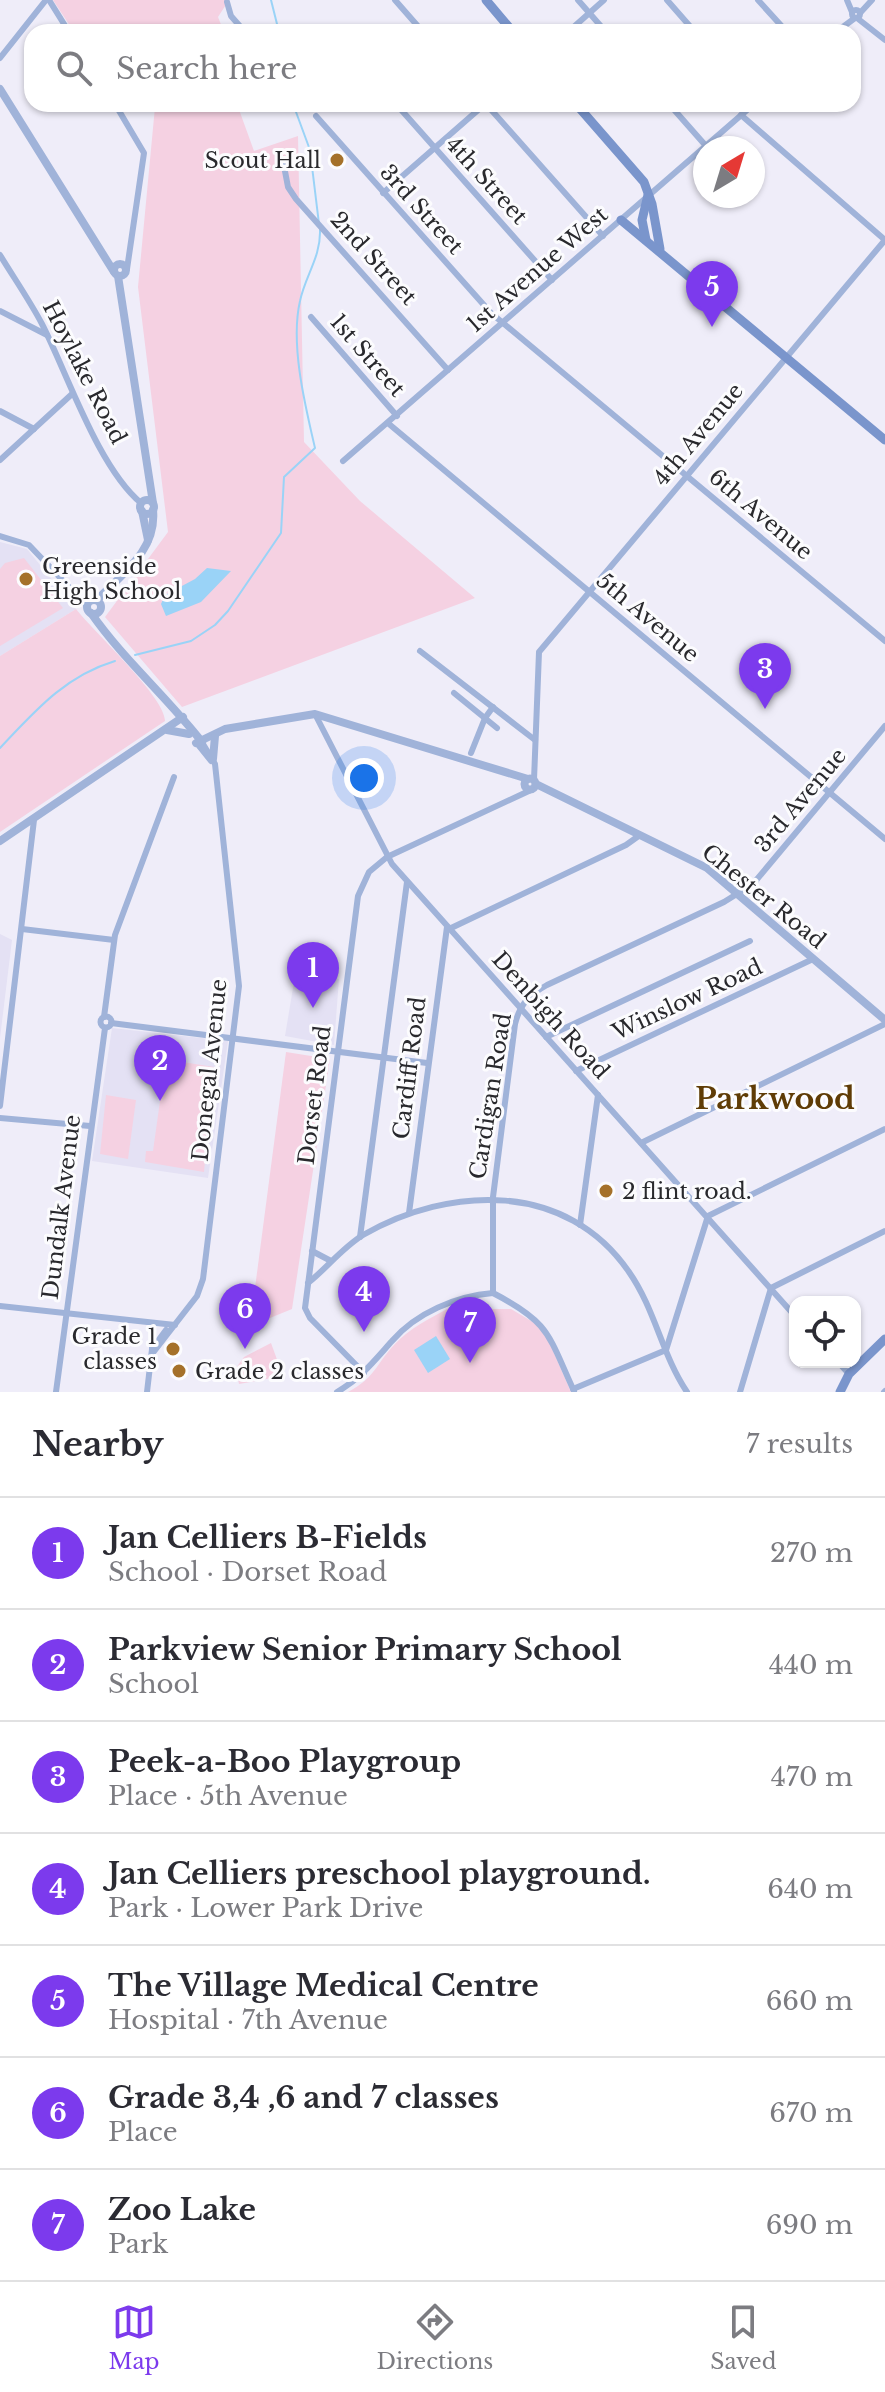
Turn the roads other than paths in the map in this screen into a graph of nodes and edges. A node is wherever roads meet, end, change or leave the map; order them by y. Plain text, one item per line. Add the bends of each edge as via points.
1 (48, 0) edge
2 (395, 0) edge
3 (486, 0) edge
4 (578, 0) edge
5 (604, 0) edge
6 (667, 0) edge
7 (758, 0) edge
8 (848, 0) edge
9 (227, 2) dead end
10 (870, 2) edge
11 (589, 13) junction
12 (856, 14) junction
13 (28, 24) edge
14 (64, 24) edge
15 (238, 24) edge
16 (416, 24) edge
17 (506, 24) edge
18 (577, 24) edge
19 (599, 24) edge
20 (688, 24) edge
21 (780, 24) edge
22 (845, 24) edge
23 (24, 29) edge
24 (885, 40) edge
25 (0, 58) edge
26 (0, 89) edge
27 (120, 112) edge
28 (403, 112) edge
29 (476, 112) edge
30 (492, 112) edge
31 (583, 112) edge
32 (676, 112) edge
33 (745, 112) edge
34 (741, 115) junction
35 (316, 116) dead end
36 (697, 136) edge
37 (717, 136) edge
38 (434, 148) junction
39 (693, 157) edge
40 (284, 166) dead end
41 (383, 193) junction
42 (648, 195) junction
43 (621, 220) junction
44 (603, 236) junction
45 (646, 240) junction
46 (885, 240) edge
47 (663, 254) junction
48 (0, 255) edge
49 (121, 270) junction
50 (552, 280) junction
51 (0, 311) edge
52 (311, 317) dead end
53 (504, 323) junction
54 (47, 335) junction
55 (786, 357) junction
56 (448, 370) junction
57 (72, 394) junction
58 (0, 411) edge
59 (397, 416) junction
60 (389, 424) junction
61 (34, 429) junction
62 (885, 440) edge
63 (0, 460) edge
64 (343, 461) dead end
65 (686, 475) junction
66 (147, 506) junction
67 (0, 536) edge
68 (589, 591) junction
69 (97, 600) junction
70 (89, 609) junction
71 (100, 610) junction
72 (100, 625) junction
73 (885, 641) edge
74 (420, 651) dead end
75 (454, 693) dead end
76 (493, 707) junction
77 (315, 714) junction
78 (485, 718) junction
79 (185, 724) junction
80 (885, 726) edge
81 (497, 728) dead end
82 (163, 731) junction
83 (215, 733) junction
84 (535, 740) junction
85 (200, 743) junction
86 (471, 753) dead end
87 (214, 763) junction
88 (174, 777) dead end
89 (530, 784) junction
90 (830, 793) junction
91 (34, 820) junction
92 (640, 835) junction
93 (885, 839) edge
94 (0, 841) edge
95 (387, 857) junction
96 (407, 882) junction
97 (740, 894) junction
98 (448, 928) junction
99 (22, 929) junction
100 (114, 940) junction
101 (750, 941) dead end
102 (813, 959) junction
103 (520, 1006) junction
104 (885, 1022) edge
105 (108, 1026) junction
106 (546, 1037) junction
107 (233, 1038) junction
108 (338, 1051) junction
109 (382, 1058) junction
110 (427, 1063) junction
111 (576, 1071) junction
112 (598, 1095) junction
113 (0, 1106) edge
114 (0, 1118) edge
115 (90, 1126) junction
116 (885, 1129) edge
117 (641, 1143) junction
118 (493, 1197) junction
119 (409, 1213) junction
120 (708, 1216) junction
121 (580, 1225) junction
122 (885, 1231) edge
123 (360, 1237) junction
124 (312, 1251) junction
125 (331, 1261) junction
126 (308, 1283) junction
127 (771, 1288) junction
128 (493, 1293) junction
129 (0, 1306) edge
130 (789, 1309) edge
131 (66, 1313) junction
132 (153, 1324) junction
133 (172, 1325) junction
134 (885, 1339) edge
135 (666, 1350) junction
136 (152, 1351) junction
137 (844, 1368) edge
138 (364, 1373) junction
139 (849, 1374) junction
140 (574, 1390) edge
141 (56, 1392) edge
142 (147, 1392) edge
143 (337, 1392) edge
144 (687, 1392) edge
145 (740, 1392) edge
146 (840, 1392) edge

1 - 13 street
1 - 14 street
2 - 16 street
3 - 17 main road
4 - 11 street
5 - 11 street
6 - 20 street
7 - 21 street
8 - 12 street
9 - 15 street
10 - 12 street
11 - 18 street
11 - 19 street
12 - 22 street
12 - 24 street
23 - 25 street
26 - 49 street
27 - 49 street via 144,157
28 - 38 street, 4th Street
29 - 38 street
30 - 44 street
31 - 42 main road via 642,178
32 - 36 street
33 - 34 street, 1st Avenue West
34 - 37 street, 1st Avenue West
34 - 46 street
35 - 41 street, 3rd Street
38 - 41 street
38 - 50 street, 4th Street
39 - 42 street, 1st Avenue West
40 - 56 street, 2nd Street via 288,187 304,208
41 - 53 street, 3rd Street
42 - 43 street, 1st Avenue West
42 - 45 main road via 642,220
42 - 47 main road
43 - 44 street, 1st Avenue West
43 - 45 main road
44 - 50 street, 1st Avenue West
45 - 47 main road
46 - 55 street, 4th Avenue
47 - 55 main road
48 - 54 street, Hoylake Road
49 - 66 street via 151,488
50 - 53 street, 1st Avenue West
51 - 54 street
52 - 59 street, 1st Street
53 - 56 street, 1st Avenue West
53 - 65 street, 6th Avenue
54 - 57 street, Hoylake Road
55 - 62 main road
55 - 65 street, 4th Avenue
56 - 59 street, 1st Avenue West
57 - 61 street
57 - 66 street, Hoylake Road via 119,476
58 - 61 street
59 - 60 street, 1st Avenue West
60 - 64 street, 1st Avenue West
60 - 68 street, 5th Avenue
61 - 63 street
65 - 68 street, 4th Avenue
65 - 73 street, 6th Avenue
66 - 69 street via 154,533
67 - 70 street via 29,545
68 - 84 street, 4th Avenue via 539,652
68 - 90 street, 5th Avenue
69 - 70 street via 90,601
69 - 71 street
70 - 71 street
70 - 72 street
71 - 72 street
72 - 79 street
74 - 76 street
75 - 78 street
76 - 78 street
76 - 84 street
77 - 83 street, Chester Road
77 - 89 street, Chester Road
77 - 95 street, Denbigh Road
78 - 81 street
78 - 86 street
79 - 82 street
79 - 82 street
79 - 83 street
79 - 85 street
80 - 90 street, 3rd Avenue
82 - 91 street
83 - 85 street, Chester Road
83 - 87 street
84 - 89 street
85 - 87 street
87 - 107 street, Donegal Avenue via 239,986
88 - 100 street
89 - 92 street, Chester Road
89 - 95 street, Dorset Road via 518,796
90 - 93 street, 5th Avenue
90 - 97 street, 3rd Avenue
91 - 94 street
91 - 99 street
92 - 97 street, Chester Road via 696,861
92 - 98 street
95 - 96 street, Denbigh Road
95 - 108 street, Dorset Road via 365,877 358,896
96 - 98 street, Denbigh Road
96 - 109 street
97 - 102 street, Chester Road
97 - 103 street, Cardigan Road via 547,985
98 - 103 street, Denbigh Road
98 - 110 street, Cardiff Road
99 - 100 street
99 - 113 street
100 - 105 street, Dundalk Avenue via 100,1023
101 - 106 street
102 - 104 street, Chester Road
102 - 111 street, Winslow Road
103 - 106 street, Denbigh Road
103 - 118 street, Cardigan Road
104 - 117 street
105 - 107 street
105 - 115 street, Dundalk Avenue
106 - 111 street, Denbigh Road
107 - 108 street
107 - 133 street, Donegal Avenue via 203,1279 197,1296
108 - 109 street
108 - 124 street, Dorset Road
109 - 110 street
109 - 123 street
110 - 119 street, Cardiff Road
111 - 112 street, Denbigh Road
112 - 117 street, Denbigh Road
112 - 121 street
114 - 115 street
115 - 131 street, Dundalk Avenue
116 - 120 street
117 - 120 street, Denbigh Road
118 - 119 street
118 - 121 street via 536,1205
118 - 128 street, Cardigan Road
119 - 123 street
120 - 127 street, Denbigh Road
120 - 135 street
121 - 135 street via 627,1269
122 - 127 street
123 - 125 street
124 - 125 street
124 - 126 street, Dorset Road
125 - 126 street
126 - 138 street, Dorset Road via 307,1315
127 - 130 street, Denbigh Road
127 - 145 street
128 - 138 street via 417,1319
128 - 140 street via 546,1329
129 - 131 street
131 - 132 street
131 - 141 street, Dundalk Avenue
132 - 133 street
132 - 136 street, Donegal Avenue
133 - 136 street, Donegal Avenue
134 - 139 main road
135 - 140 street
135 - 144 street
136 - 142 street, Donegal Avenue
137 - 139 street
138 - 143 street
139 - 146 main road

